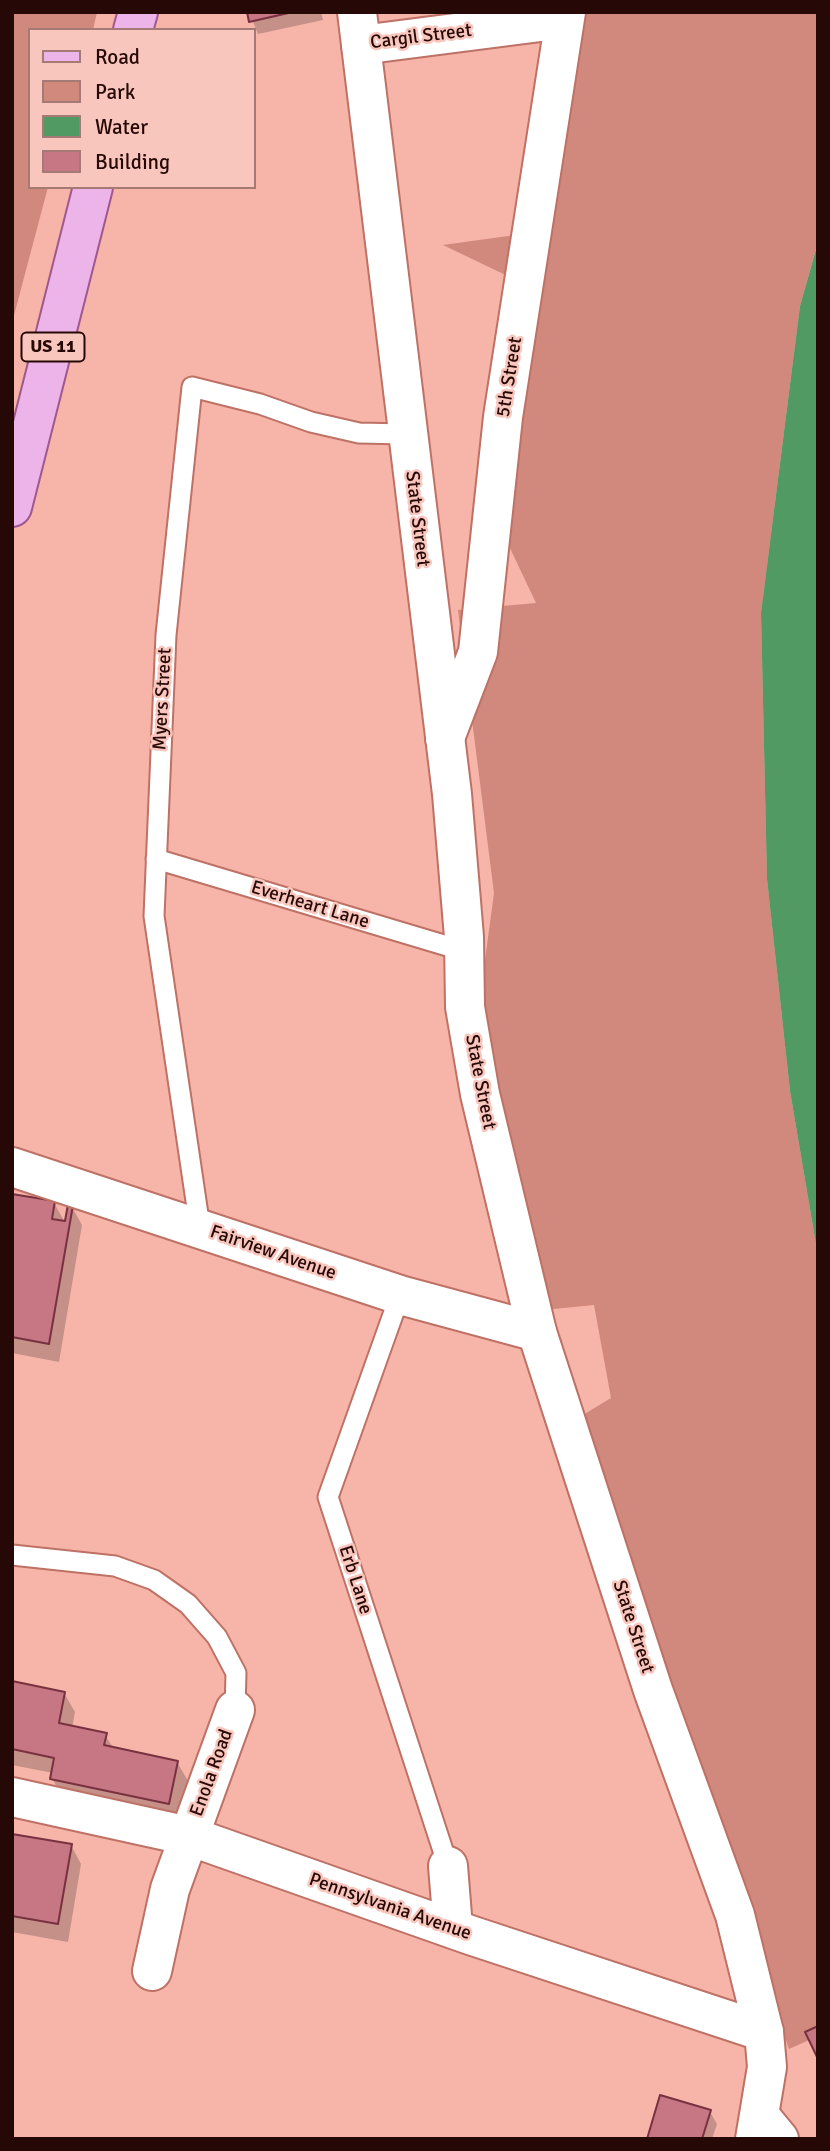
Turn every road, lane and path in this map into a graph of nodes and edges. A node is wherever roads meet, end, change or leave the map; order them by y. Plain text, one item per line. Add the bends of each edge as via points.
1 (565, 16) edge
2 (359, 28) edge
3 (92, 189) edge
4 (406, 434) junction
5 (12, 507) edge
6 (445, 738) junction
7 (156, 859) junction
8 (464, 951) junction
9 (12, 1167) edge
10 (200, 1228) junction
11 (400, 1295) junction
12 (537, 1332) junction
13 (12, 1555) edge
14 (235, 1710) joint
15 (12, 1797) edge
16 (188, 1836) junction
17 (448, 1866) joint
18 (462, 1931) junction
19 (152, 1971) dead end
20 (764, 2032) junction
21 (764, 2131) edge

1 - 2 street, Cargil Street
1 - 6 street, 5th Street via 503,418 478,653
2 - 4 street, State Street
3 - 5 main road, US 11
4 - 6 street, State Street
4 - 7 lane, Myers Street via 359,433 192,387 166,635
6 - 8 street, State Street
7 - 8 lane, Everheart Lane
7 - 10 lane, Myers Street via 154,916
8 - 12 street, State Street via 466,1007 480,1094
9 - 10 street, Fairview Avenue
10 - 11 street, Fairview Avenue
11 - 12 street, Fairview Avenue
11 - 17 lane, Erb Lane via 328,1497
12 - 20 street, State Street via 653,1690 735,1915
13 - 14 lane via 115,1566 154,1580 188,1604 217,1637 236,1674
14 - 16 street, Enola Road
15 - 16 street, Pennsylvania Avenue
16 - 18 street, Pennsylvania Avenue
16 - 19 street, Enola Road via 170,1889
17 - 18 street, Erb Lane
18 - 20 street, Pennsylvania Avenue
20 - 21 street, State Street

